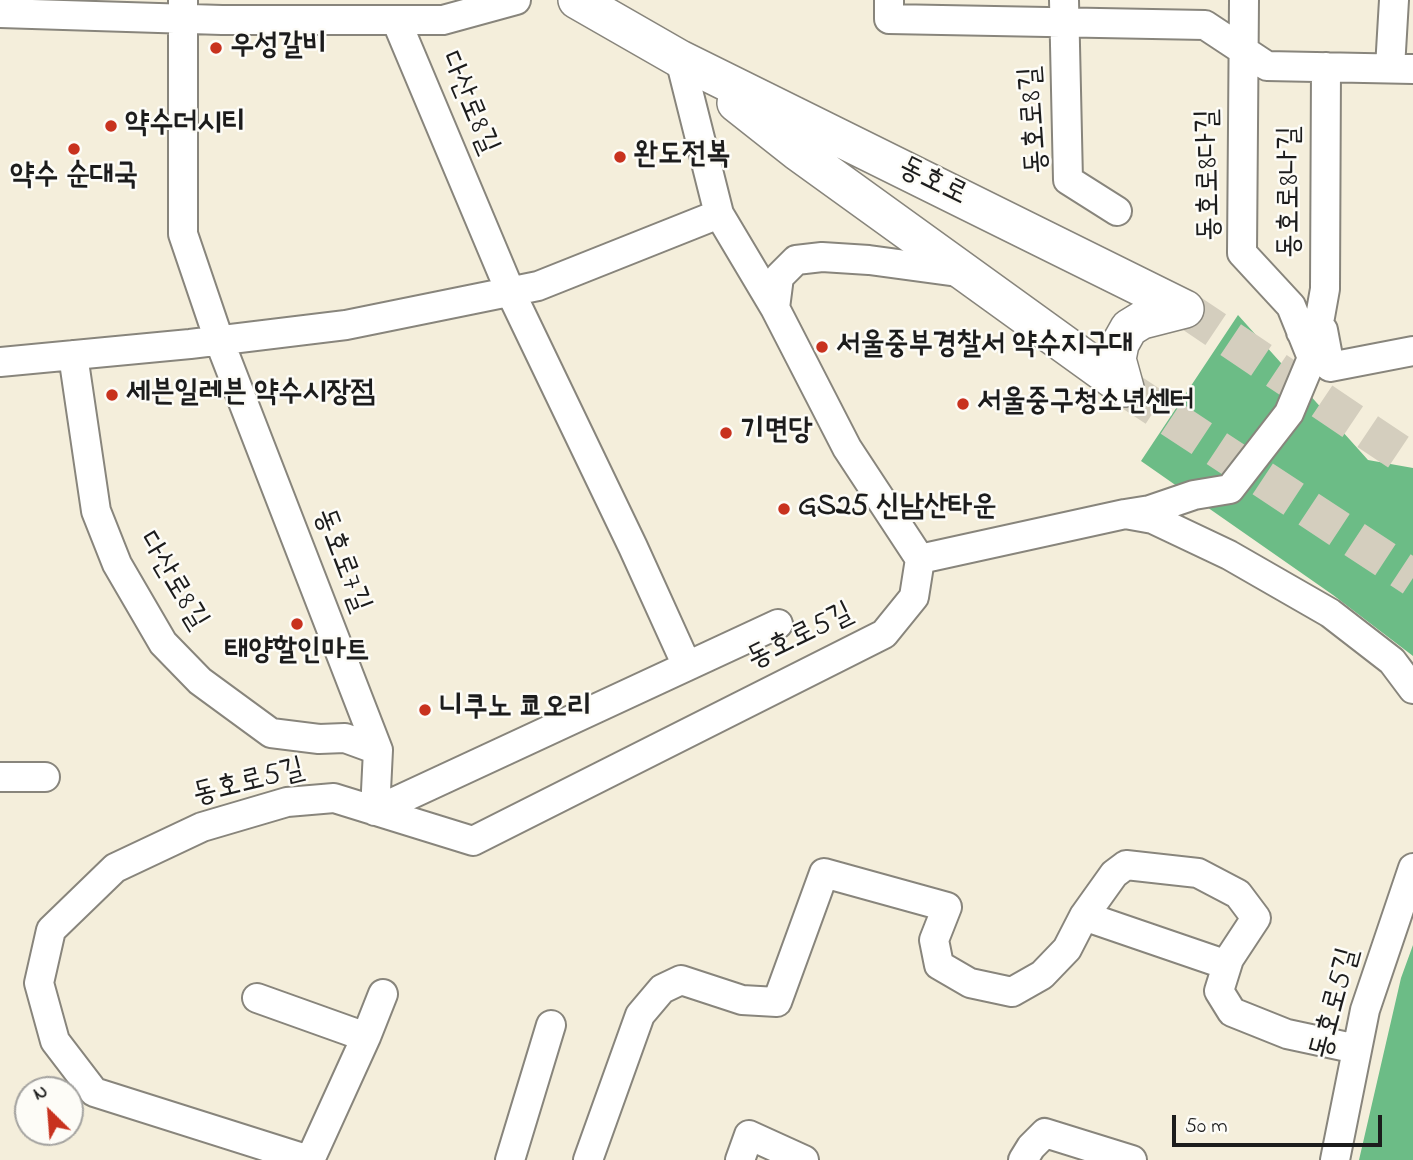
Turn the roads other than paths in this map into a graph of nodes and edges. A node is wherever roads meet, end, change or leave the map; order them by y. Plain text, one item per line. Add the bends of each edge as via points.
1 (516, 0) edge
2 (577, 0) edge
3 (889, 0) edge
4 (1244, 0) edge
5 (1394, 0) edge
6 (183, 9) edge
7 (1064, 11) edge
8 (0, 13) edge
9 (396, 20) junction
10 (1244, 51) junction
11 (680, 59) junction
12 (1326, 67) junction
13 (1401, 69) edge
14 (1117, 211) dead end
15 (719, 214) junction
16 (965, 273) junction
17 (510, 291) junction
18 (775, 308) junction
19 (1311, 324) junction
20 (219, 340) junction
21 (1413, 351) edge
22 (73, 355) junction
23 (0, 362) edge
24 (1125, 514) junction
25 (920, 559) junction
26 (778, 624) dead end
27 (687, 666) junction
28 (1413, 689) edge
29 (378, 750) junction
30 (0, 777) edge
31 (46, 777) dead end
32 (375, 811) junction
33 (1413, 868) edge
34 (1084, 916) junction
35 (1227, 965) junction
36 (383, 995) dead end
37 (257, 998) dead end
38 (551, 1025) dead end
39 (366, 1037) junction
40 (1357, 1049) junction
41 (309, 1160) edge
42 (510, 1160) edge
43 (589, 1160) edge
44 (740, 1160) edge
45 (804, 1160) edge
46 (1023, 1160) edge
47 (1132, 1160) edge
48 (1335, 1160) edge

1 - 9 street via 443,20
2 - 11 main road, 동호로
3 - 7 street via 889,19
4 - 10 street, 동호로8다길
5 - 13 street
6 - 8 street
6 - 9 street
6 - 20 street, 동호로7길 via 183,234
7 - 10 street via 1205,25
7 - 14 street, 동호로8길 via 1068,180
9 - 17 street, 다산로8길
10 - 12 street via 1267,66
10 - 19 street, 동호로8다길 via 1242,253
11 - 15 street
11 - 16 main road, 동호로 via 797,152
11 - 16 main road, 동호로 via 1185,309 1129,328 1117,359 1125,388
12 - 13 street
12 - 19 street, 동호로8나길 via 1325,289
15 - 17 street via 538,286
15 - 18 street
16 - 18 street via 869,260 796,260 779,277
17 - 20 street via 346,325
17 - 27 street, 다산로8길
18 - 25 street via 848,449
19 - 21 street, 동호로8나길 via 1330,367
19 - 24 street, 동호로8다길 via 1312,358 1289,413 1230,489
20 - 22 street
20 - 29 street, 동호로7길
22 - 23 street
22 - 29 street, 다산로8길 via 96,511 117,564 163,643 200,681 271,733 345,738
24 - 25 street
24 - 28 street via 1175,528 1330,613 1392,661
25 - 32 street, 동호로5길 via 914,597 884,634 473,841
26 - 27 street
27 - 32 street
29 - 32 street, 동호로7길
30 - 31 street
32 - 41 street, 동호로5길 via 334,798 287,802 202,827 115,868 51,930 39,983 55,1041 94,1092
33 - 40 street, 동호로5길 via 1365,1010
34 - 35 street
34 - 35 street via 1114,874 1126,865 1198,873 1238,894 1256,918
34 - 43 street via 1067,949 1041,975 1012,992 970,983 939,965 934,940 947,907 824,873 776,1002 742,1000 681,980 662,989 640,1016
35 - 40 street via 1219,991 1233,1012 1287,1034
36 - 39 street
37 - 39 street
38 - 42 street
39 - 41 street
40 - 48 street, 동호로5길
44 - 45 street via 749,1135
46 - 47 street via 1045,1133

